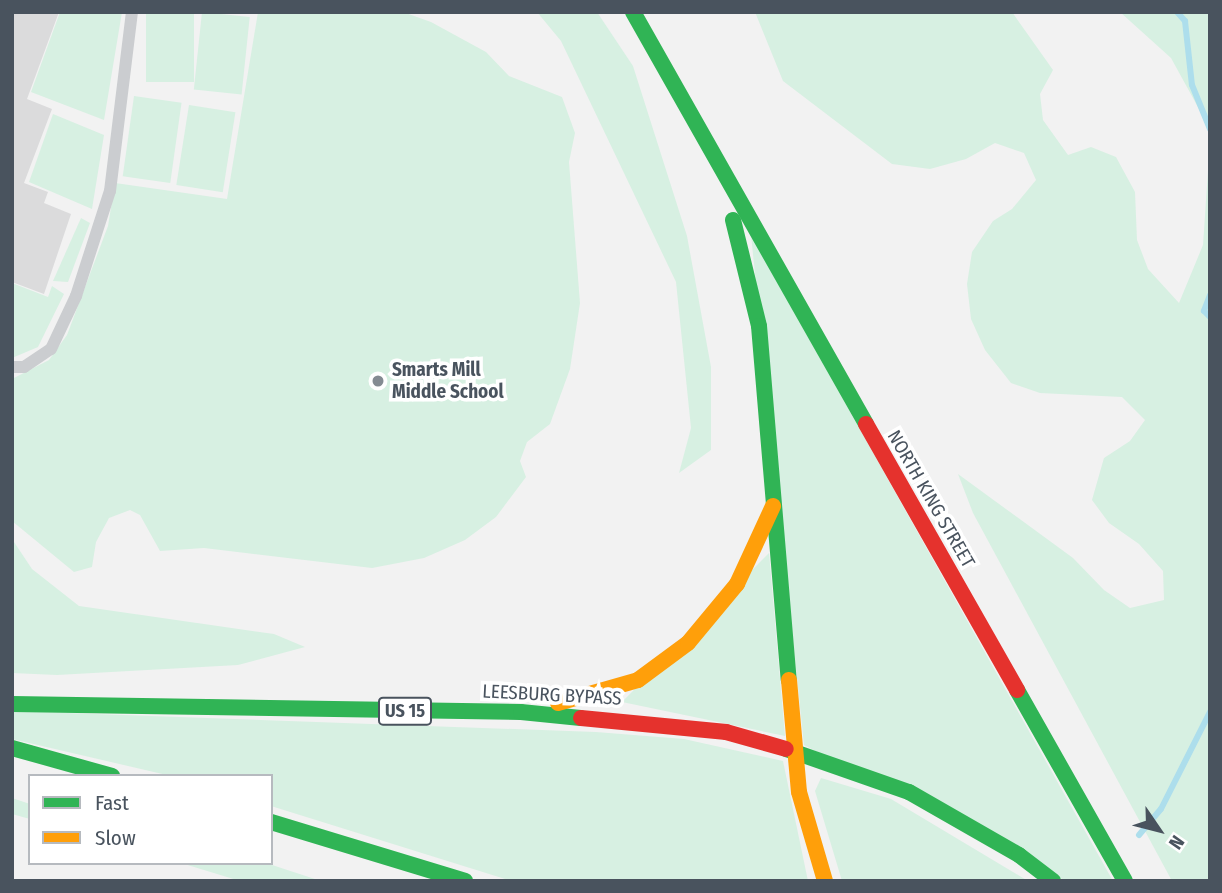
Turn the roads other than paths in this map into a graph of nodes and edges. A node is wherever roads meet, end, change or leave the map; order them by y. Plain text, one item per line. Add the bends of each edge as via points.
1 (132, 12) edge
2 (633, 12) edge
3 (701, 138) junction
4 (12, 367) edge
5 (773, 506) junction
6 (12, 704) edge
7 (521, 712) junction
8 (12, 748) edge
9 (794, 751) junction
10 (105, 774) edge
11 (273, 823) edge
12 (465, 881) edge
13 (824, 881) edge
14 (1053, 881) edge
15 (1125, 881) edge

1 - 4 lane via 110,191 76,296 51,349 24,367
2 - 3 main road, NORTH KING STREET
3 - 5 main road, NORTH KING STREET via 728,204 753,296
3 - 15 main road, NORTH KING STREET
5 - 7 main road via 737,584 688,643 638,680
5 - 9 main road, NORTH KING STREET
6 - 7 main road, LEESBURG BYPASS / US 15
7 - 9 main road, LEESBURG BYPASS / US 15 via 714,730
8 - 10 main road
9 - 13 main road, NORTH KING STREET via 799,792
9 - 14 main road, LEESBURG BYPASS / US 15 via 909,792 1018,855
11 - 12 main road

